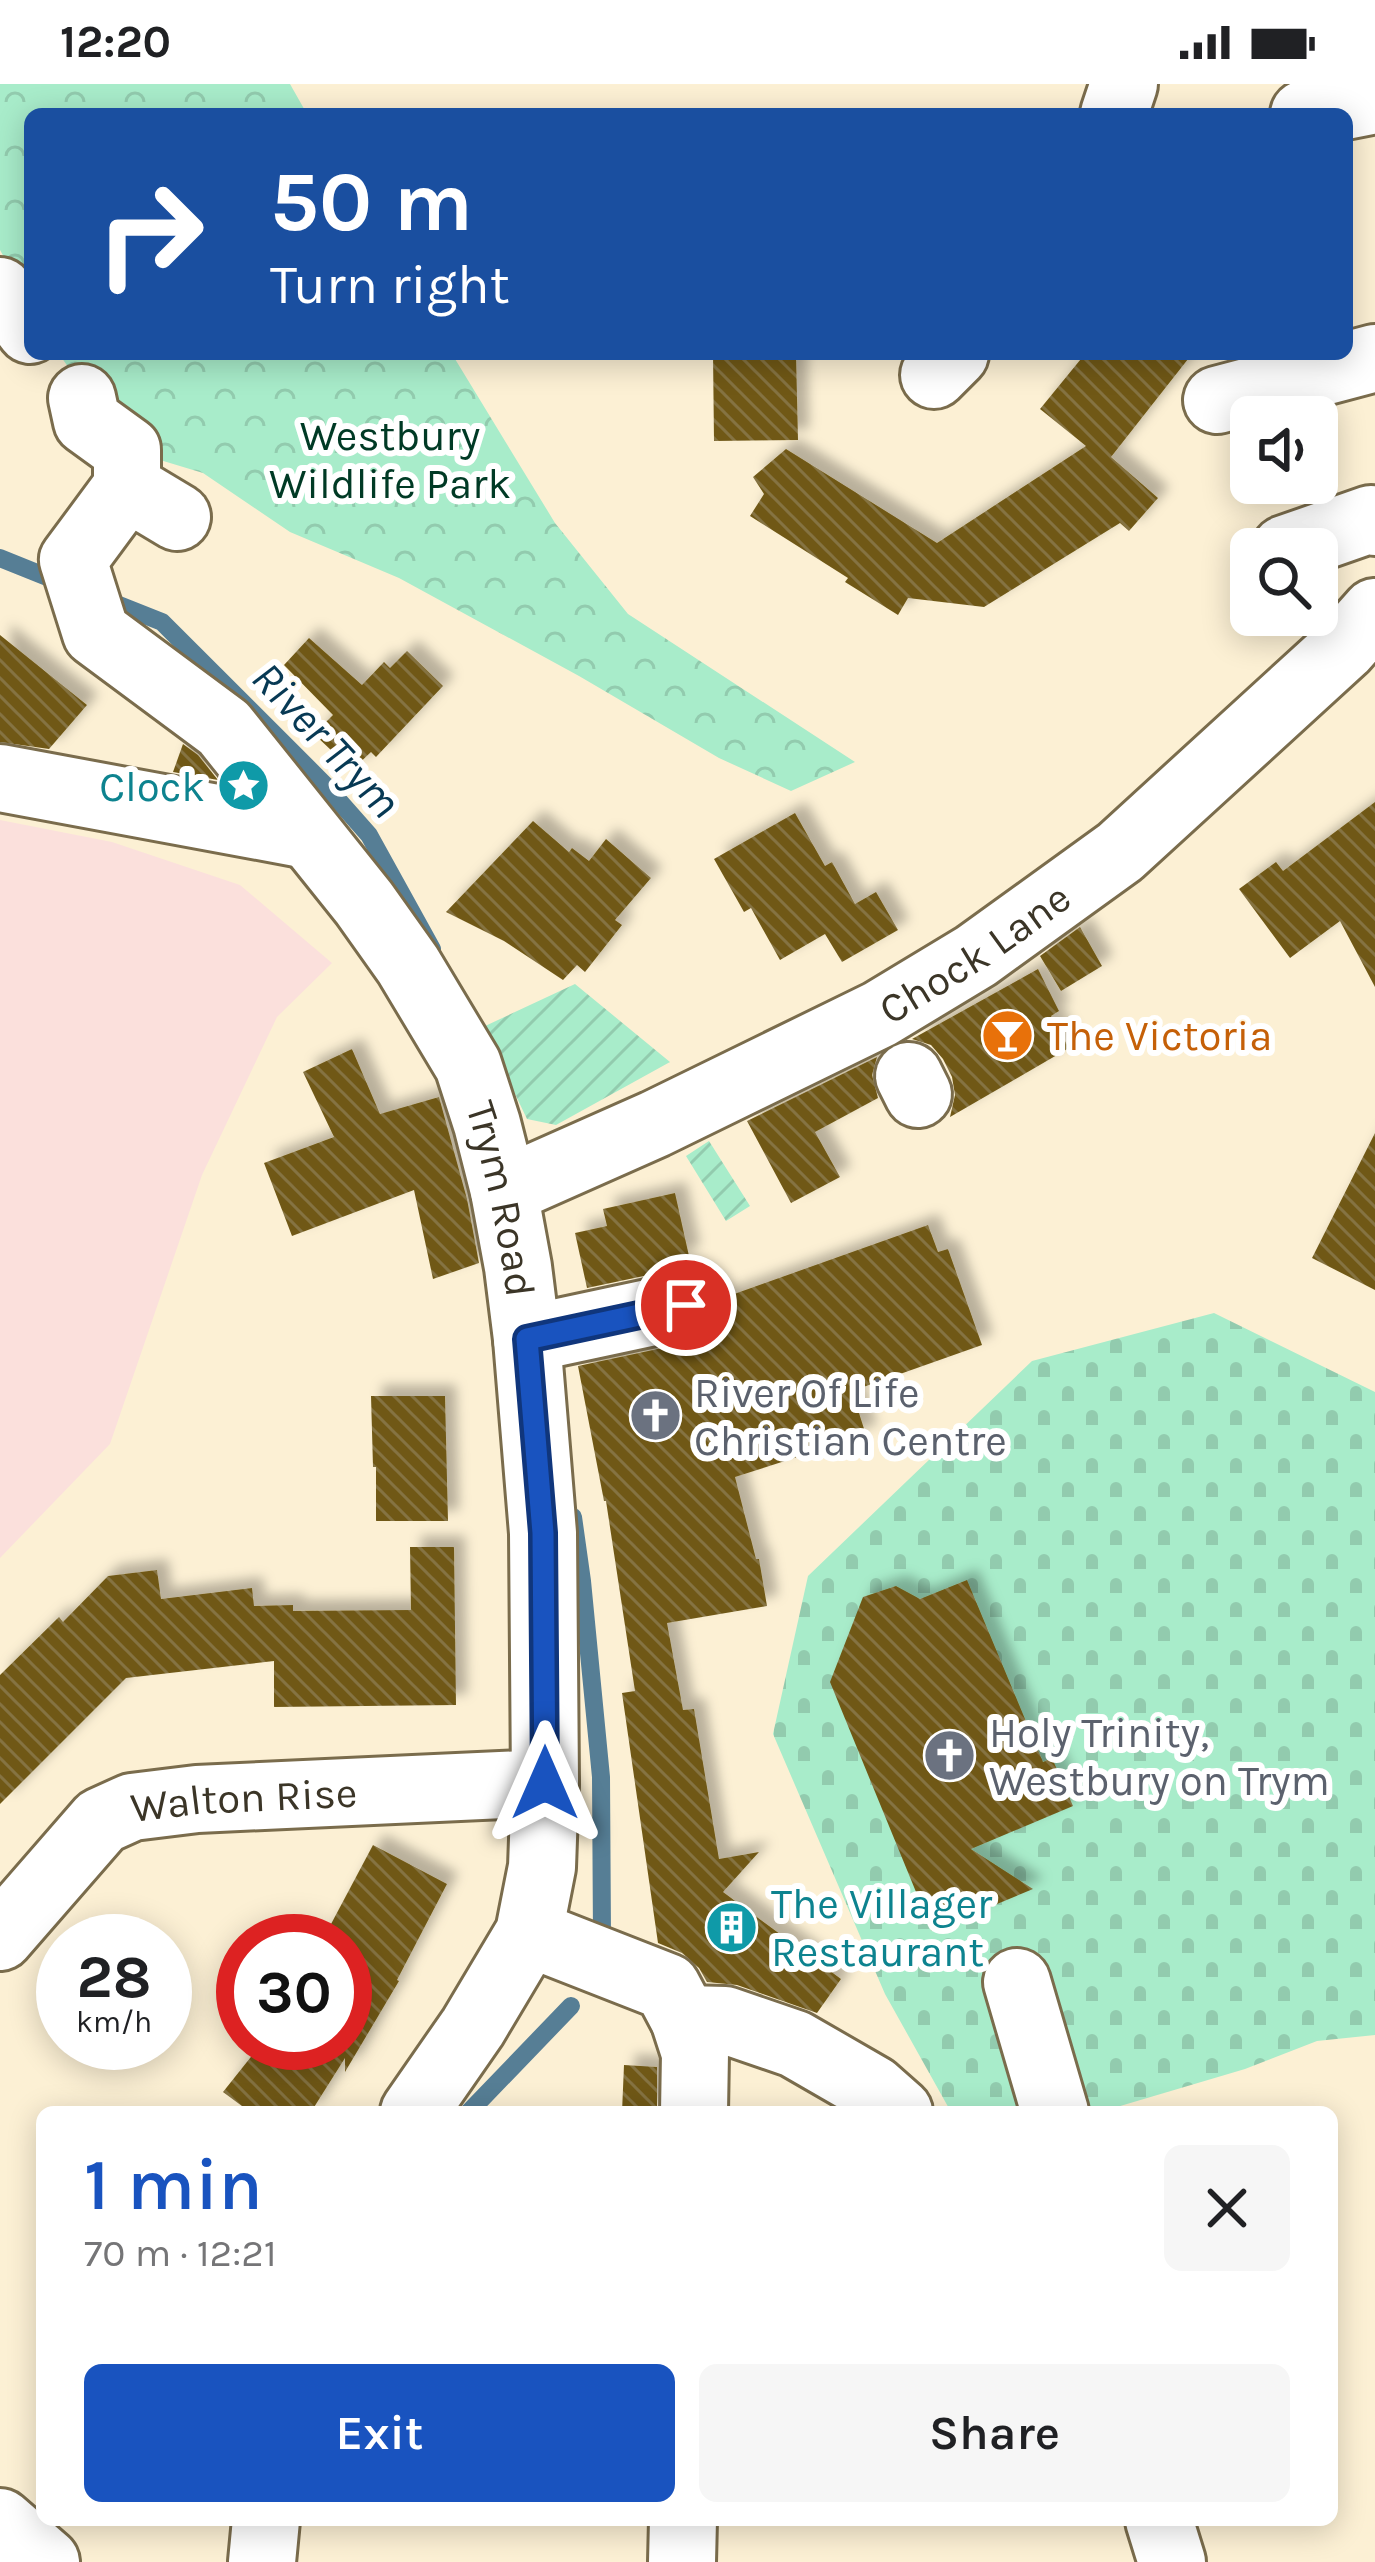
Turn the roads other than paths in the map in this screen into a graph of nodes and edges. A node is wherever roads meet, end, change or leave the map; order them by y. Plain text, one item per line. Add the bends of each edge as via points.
1 (1375, 100) edge
2 (1334, 108) edge
3 (0, 291) edge
4 (24, 322) edge
5 (1375, 358) edge
6 (81, 382) edge
7 (1217, 400) dead end
8 (1375, 522) edge
9 (1338, 531) edge
10 (1375, 612) edge
11 (0, 778) edge
12 (308, 835) junction
13 (504, 1191) junction
14 (686, 1305) dead end
15 (527, 1339) junction
16 (545, 1783) junction
17 (529, 1933) junction
18 (0, 1936) edge
19 (1017, 1982) dead end
20 (684, 2019) junction
21 (418, 2106) edge
22 (694, 2106) edge
23 (892, 2106) edge
24 (1053, 2106) edge
25 (0, 2522) edge
26 (265, 2526) edge
27 (682, 2526) edge
28 (1161, 2526) edge
29 (73, 2558) edge
30 (262, 2562) edge
31 (682, 2562) edge
32 (1172, 2562) edge

1 - 2 street
3 - 4 street
5 - 7 street
6 - 12 street, Trym Road via 87,421 127,450 152,502 73,560 96,633 224,728
8 - 9 street
10 - 13 street, Chock Lane via 1120,852 976,956 899,1055 655,1124
11 - 12 street
12 - 13 street, Trym Road via 408,965 468,1065
13 - 15 street, Trym Road
14 - 15 street
15 - 16 street, Trym Road via 543,1533
16 - 17 street, Trym Road via 542,1868
16 - 18 street, Walton Rise via 132,1807 101,1820
17 - 20 street via 667,1987
17 - 21 street, Trym Road
19 - 24 street
20 - 22 street via 695,2053
20 - 23 street via 724,2020 795,2044
25 - 29 street
26 - 30 street
27 - 31 street
28 - 32 street

